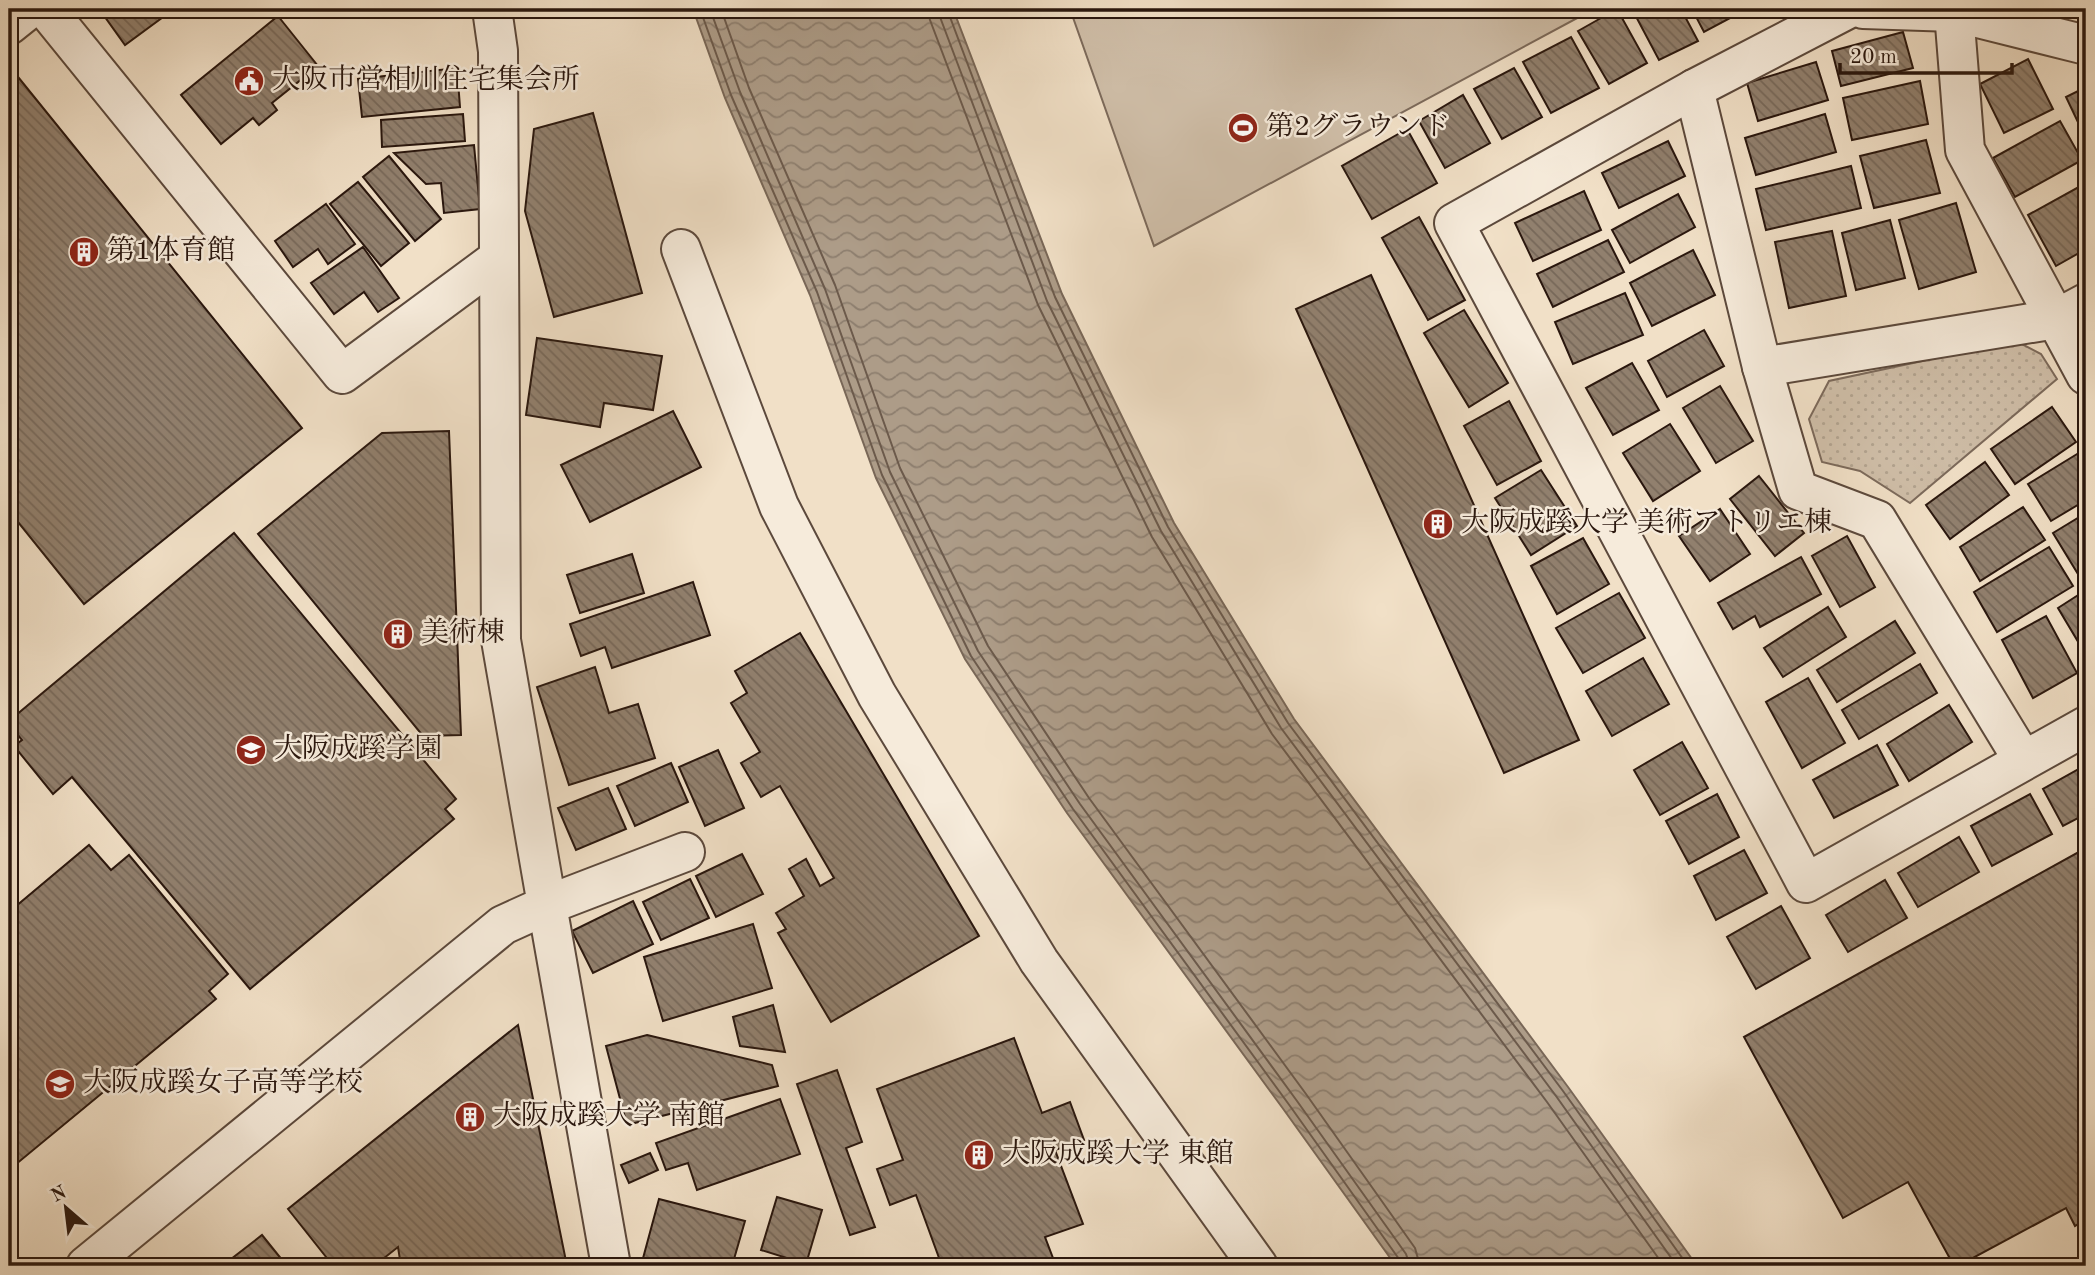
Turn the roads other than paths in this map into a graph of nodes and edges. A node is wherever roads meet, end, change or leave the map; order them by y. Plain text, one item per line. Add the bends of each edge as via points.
1 (29, 9) edge
2 (46, 9) edge
3 (492, 9) edge
4 (1848, 9) edge
5 (1863, 9) edge
6 (1954, 12) junction
7 (9, 25) edge
8 (2086, 45) edge
9 (1694, 89) junction
10 (681, 249) dead end
11 (499, 258) junction
12 (2071, 311) edge
13 (1762, 367) junction
14 (2086, 375) edge
15 (2086, 726) edge
16 (2023, 760) junction
17 (685, 852) dead end
18 (547, 905) junction
19 (86, 1266) edge
20 (611, 1266) edge
21 (1258, 1266) edge

1 - 7 street
2 - 11 street via 342,374
3 - 11 street via 498,51
4 - 9 street
5 - 6 street
6 - 8 street
6 - 12 street via 1965,150
9 - 13 street
9 - 16 street via 1454,223 1806,883
10 - 21 street via 779,506 877,695 1039,961
11 - 18 street via 501,640
12 - 13 street
12 - 14 street
13 - 16 street via 1798,490 1877,520
15 - 16 street
17 - 18 street
18 - 19 street via 503,925
18 - 20 street

